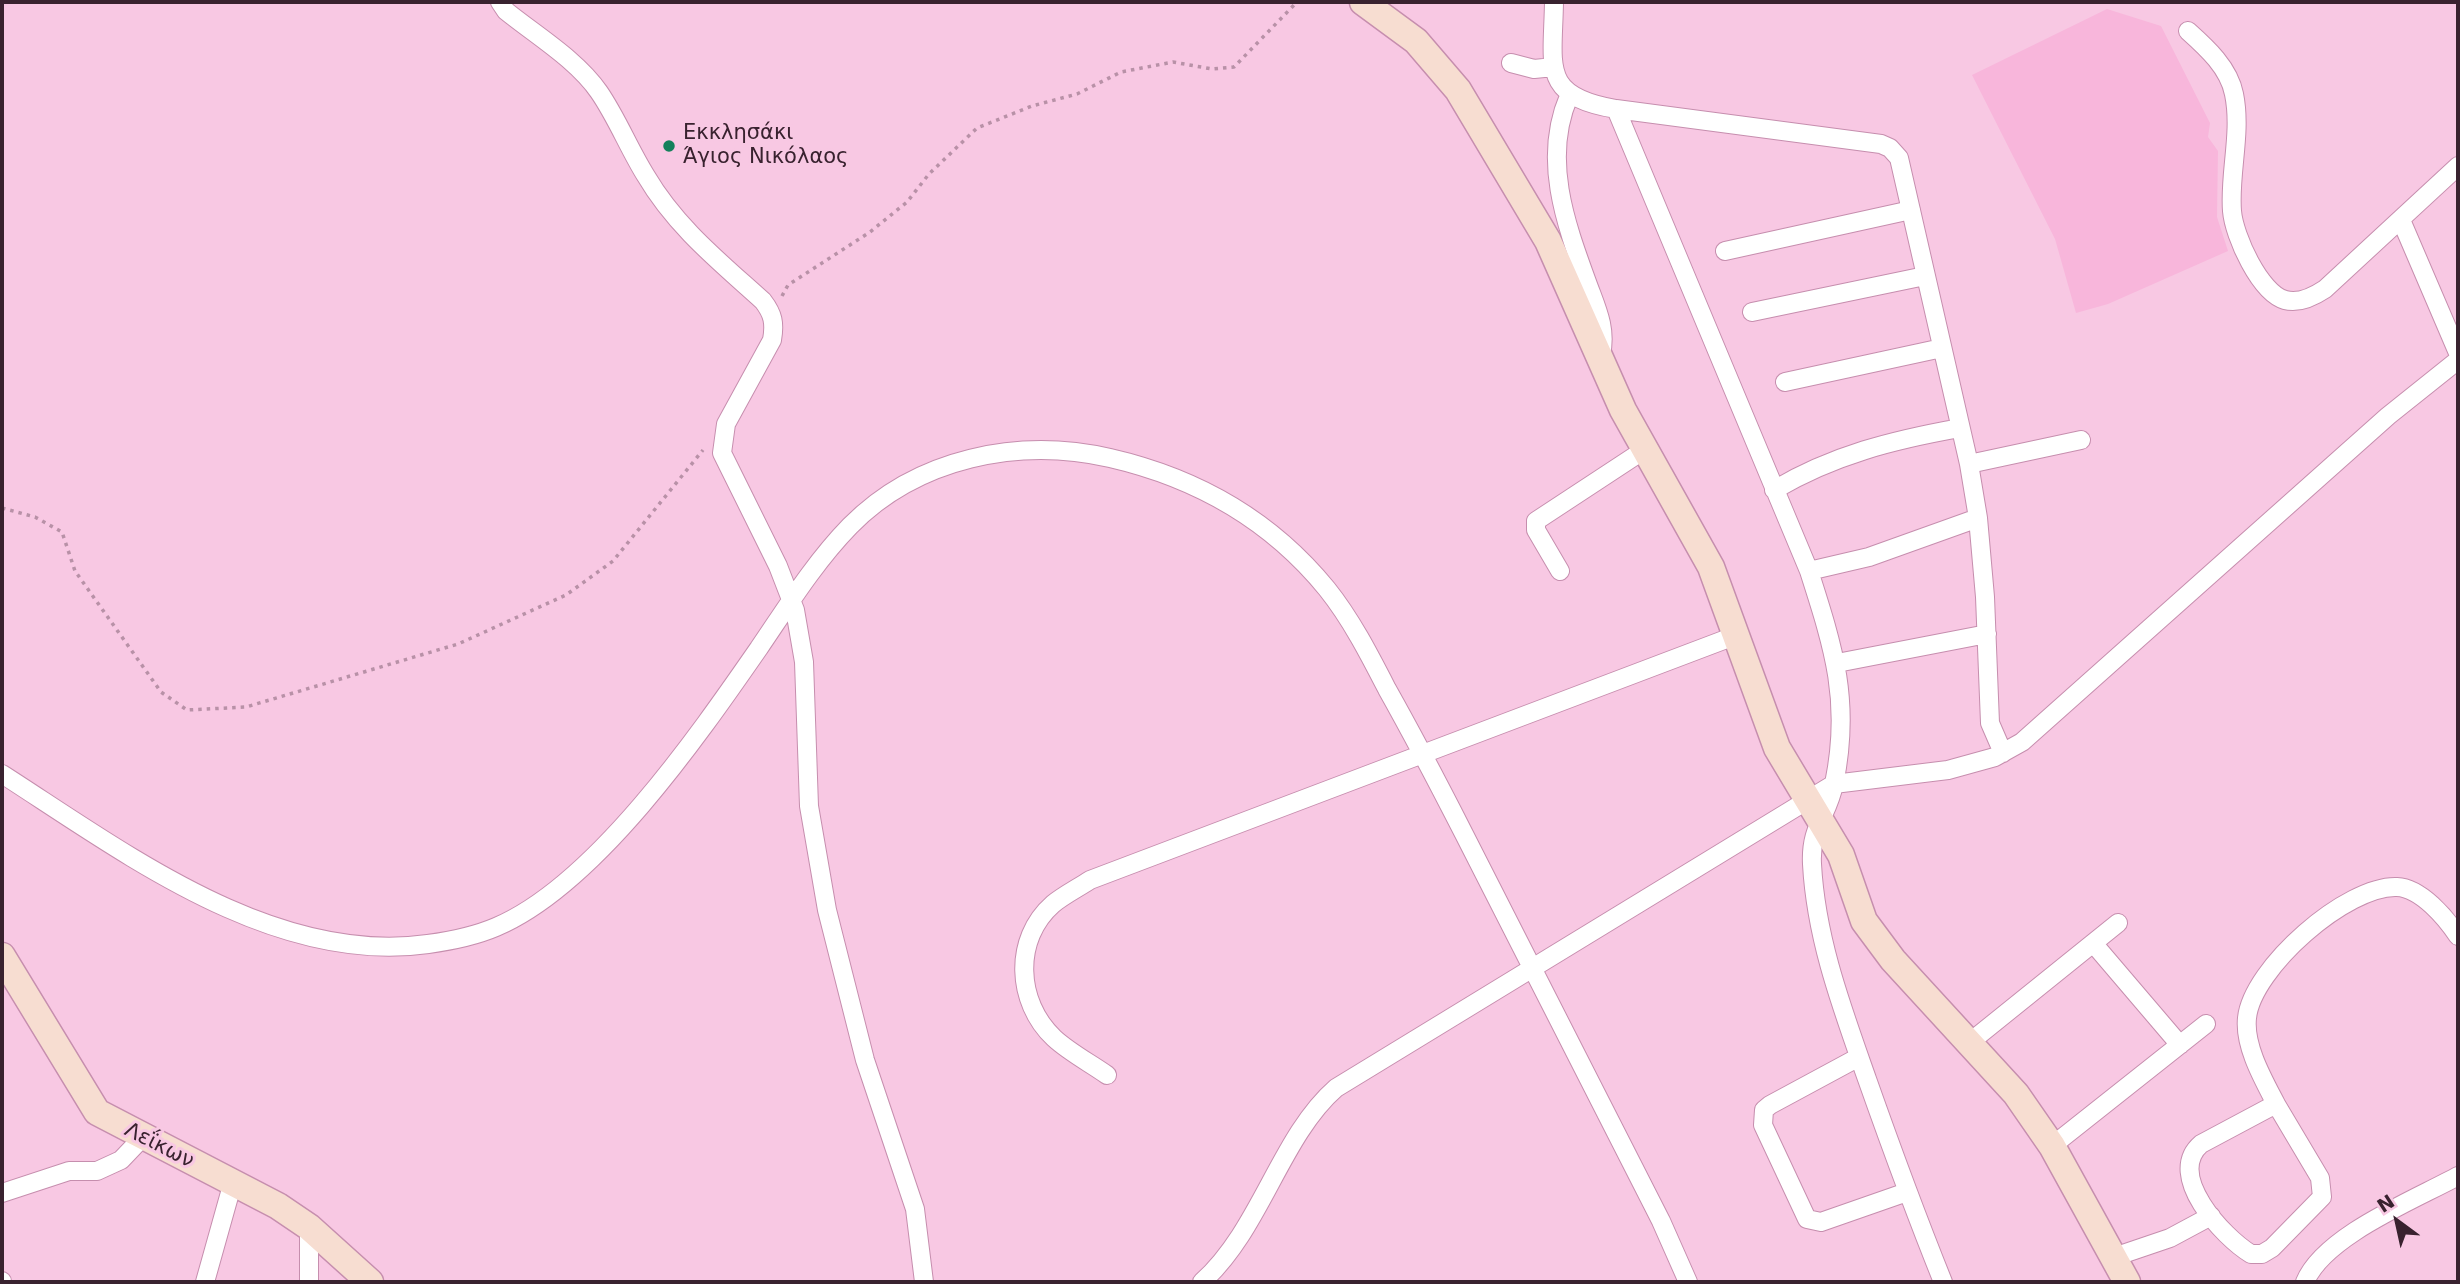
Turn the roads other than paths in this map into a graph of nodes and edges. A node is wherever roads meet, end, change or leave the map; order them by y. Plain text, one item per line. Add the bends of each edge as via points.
1 (500, 2) edge
2 (1554, 2) edge
3 (1379, 6) edge
4 (2188, 31) dead end
5 (1511, 63) dead end
6 (1554, 67) junction
7 (1569, 96) junction
8 (1616, 109) junction
9 (2458, 166) edge
10 (1910, 210) junction
11 (2401, 220) junction
12 (1725, 251) dead end
13 (1925, 276) junction
14 (1752, 312) dead end
15 (1942, 348) junction
16 (2458, 353) edge
17 (1600, 358) junction
18 (2458, 360) edge
19 (1785, 382) dead end
20 (1960, 428) junction
21 (2081, 440) dead end
22 (1644, 450) junction
23 (1969, 464) junction
24 (1774, 490) junction
25 (1978, 518) junction
26 (1560, 571) dead end
27 (1809, 571) junction
28 (792, 600) junction
29 (1987, 634) junction
30 (1737, 635) junction
31 (1837, 663) junction
32 (1422, 753) junction
33 (2003, 753) junction
34 (2, 774) edge
35 (1834, 784) junction
36 (1813, 809) junction
37 (2119, 923) dead end
38 (2458, 936) edge
39 (2093, 943) junction
40 (2, 956) edge
41 (1532, 970) junction
42 (2206, 1024) dead end
43 (1969, 1043) junction
44 (2180, 1045) junction
45 (1859, 1057) junction
46 (1107, 1075) dead end
47 (2276, 1104) junction
48 (142, 1138) junction
49 (2052, 1146) junction
50 (2458, 1176) edge
51 (233, 1182) junction
52 (1907, 1192) junction
53 (2, 1193) edge
54 (2211, 1216) junction
55 (309, 1227) junction
56 (2114, 1257) junction
57 (1682, 1280) edge
58 (205, 1282) edge
59 (309, 1282) edge
60 (369, 1282) edge
61 (924, 1282) edge
62 (1202, 1282) edge
63 (1943, 1282) edge
64 (2127, 1282) edge
65 (2305, 1282) edge

1 - 28 street via 585,75 667,207 696,242 772,313 772,340 723,432 721,447
2 - 6 street
3 - 17 street via 1424,49 1470,107 1548,241
4 - 11 street via 2221,66 2233,89 2233,221 2254,268 2271,292 2291,301 2317,295
5 - 6 street via 1534,69
6 - 7 street
7 - 8 street
7 - 17 street via 1557,133 1560,201 1602,325
8 - 10 street via 1891,148 1899,158
8 - 24 street
9 - 11 street
10 - 12 street
10 - 13 street
11 - 16 street
13 - 14 street
13 - 15 street
15 - 19 street
15 - 20 street
17 - 22 street
18 - 33 street via 2388,415 2022,742
20 - 23 street
20 - 24 street via 1861,449
21 - 23 street
22 - 26 street via 1536,521 1536,530
22 - 30 street via 1702,548
23 - 25 street
24 - 27 street
25 - 27 street via 1869,557
25 - 29 street
27 - 31 street
28 - 32 street via 830,548 865,512 923,474 975,457 1024,450 1124,461 1185,481 1228,502 1293,551 1344,612
28 - 34 street via 658,783 586,865 524,912 496,927 456,939 391,948 299,936 195,892
28 - 61 street via 804,662 809,806 827,910 869,1073 915,1209
29 - 31 street
29 - 33 street via 1990,723
30 - 32 street
30 - 36 street via 1777,748
31 - 35 street via 1843,707
32 - 41 street
32 - 46 street via 1090,880 1052,905 1026,947 1025,987 1036,1014 1054,1038
33 - 35 street via 1932,773
35 - 36 street
36 - 41 street
36 - 43 street via 1841,855 1858,910 1871,933
36 - 45 street via 1811,852 1819,923 1832,981
37 - 39 street
38 - 47 street via 2422,898 2400,887 2374,888 2312,929 2267,973 2252,996 2247,1019 2249,1041
39 - 43 street
39 - 44 street
40 - 48 street, Λεΐκων via 91,1104 104,1117
41 - 57 street via 1661,1221
41 - 62 street via 1324,1098 1229,1256
42 - 44 street
43 - 49 street via 2017,1094
44 - 49 street
45 - 52 street
45 - 52 street via 1769,1105 1763,1125 1807,1219 1821,1222
47 - 54 street via 2195,1150 2189,1167 2191,1181
47 - 54 street via 2320,1178 2322,1197 2262,1254 2241,1248
48 - 51 street, Λεΐκων
48 - 53 street via 121,1160 97,1171 69,1171
49 - 56 street
50 - 65 street via 2329,1249
51 - 55 street, Λεΐκων
51 - 58 street
52 - 63 street
54 - 56 street via 2170,1238
55 - 59 street
55 - 60 street, Λεΐκων
56 - 64 street

